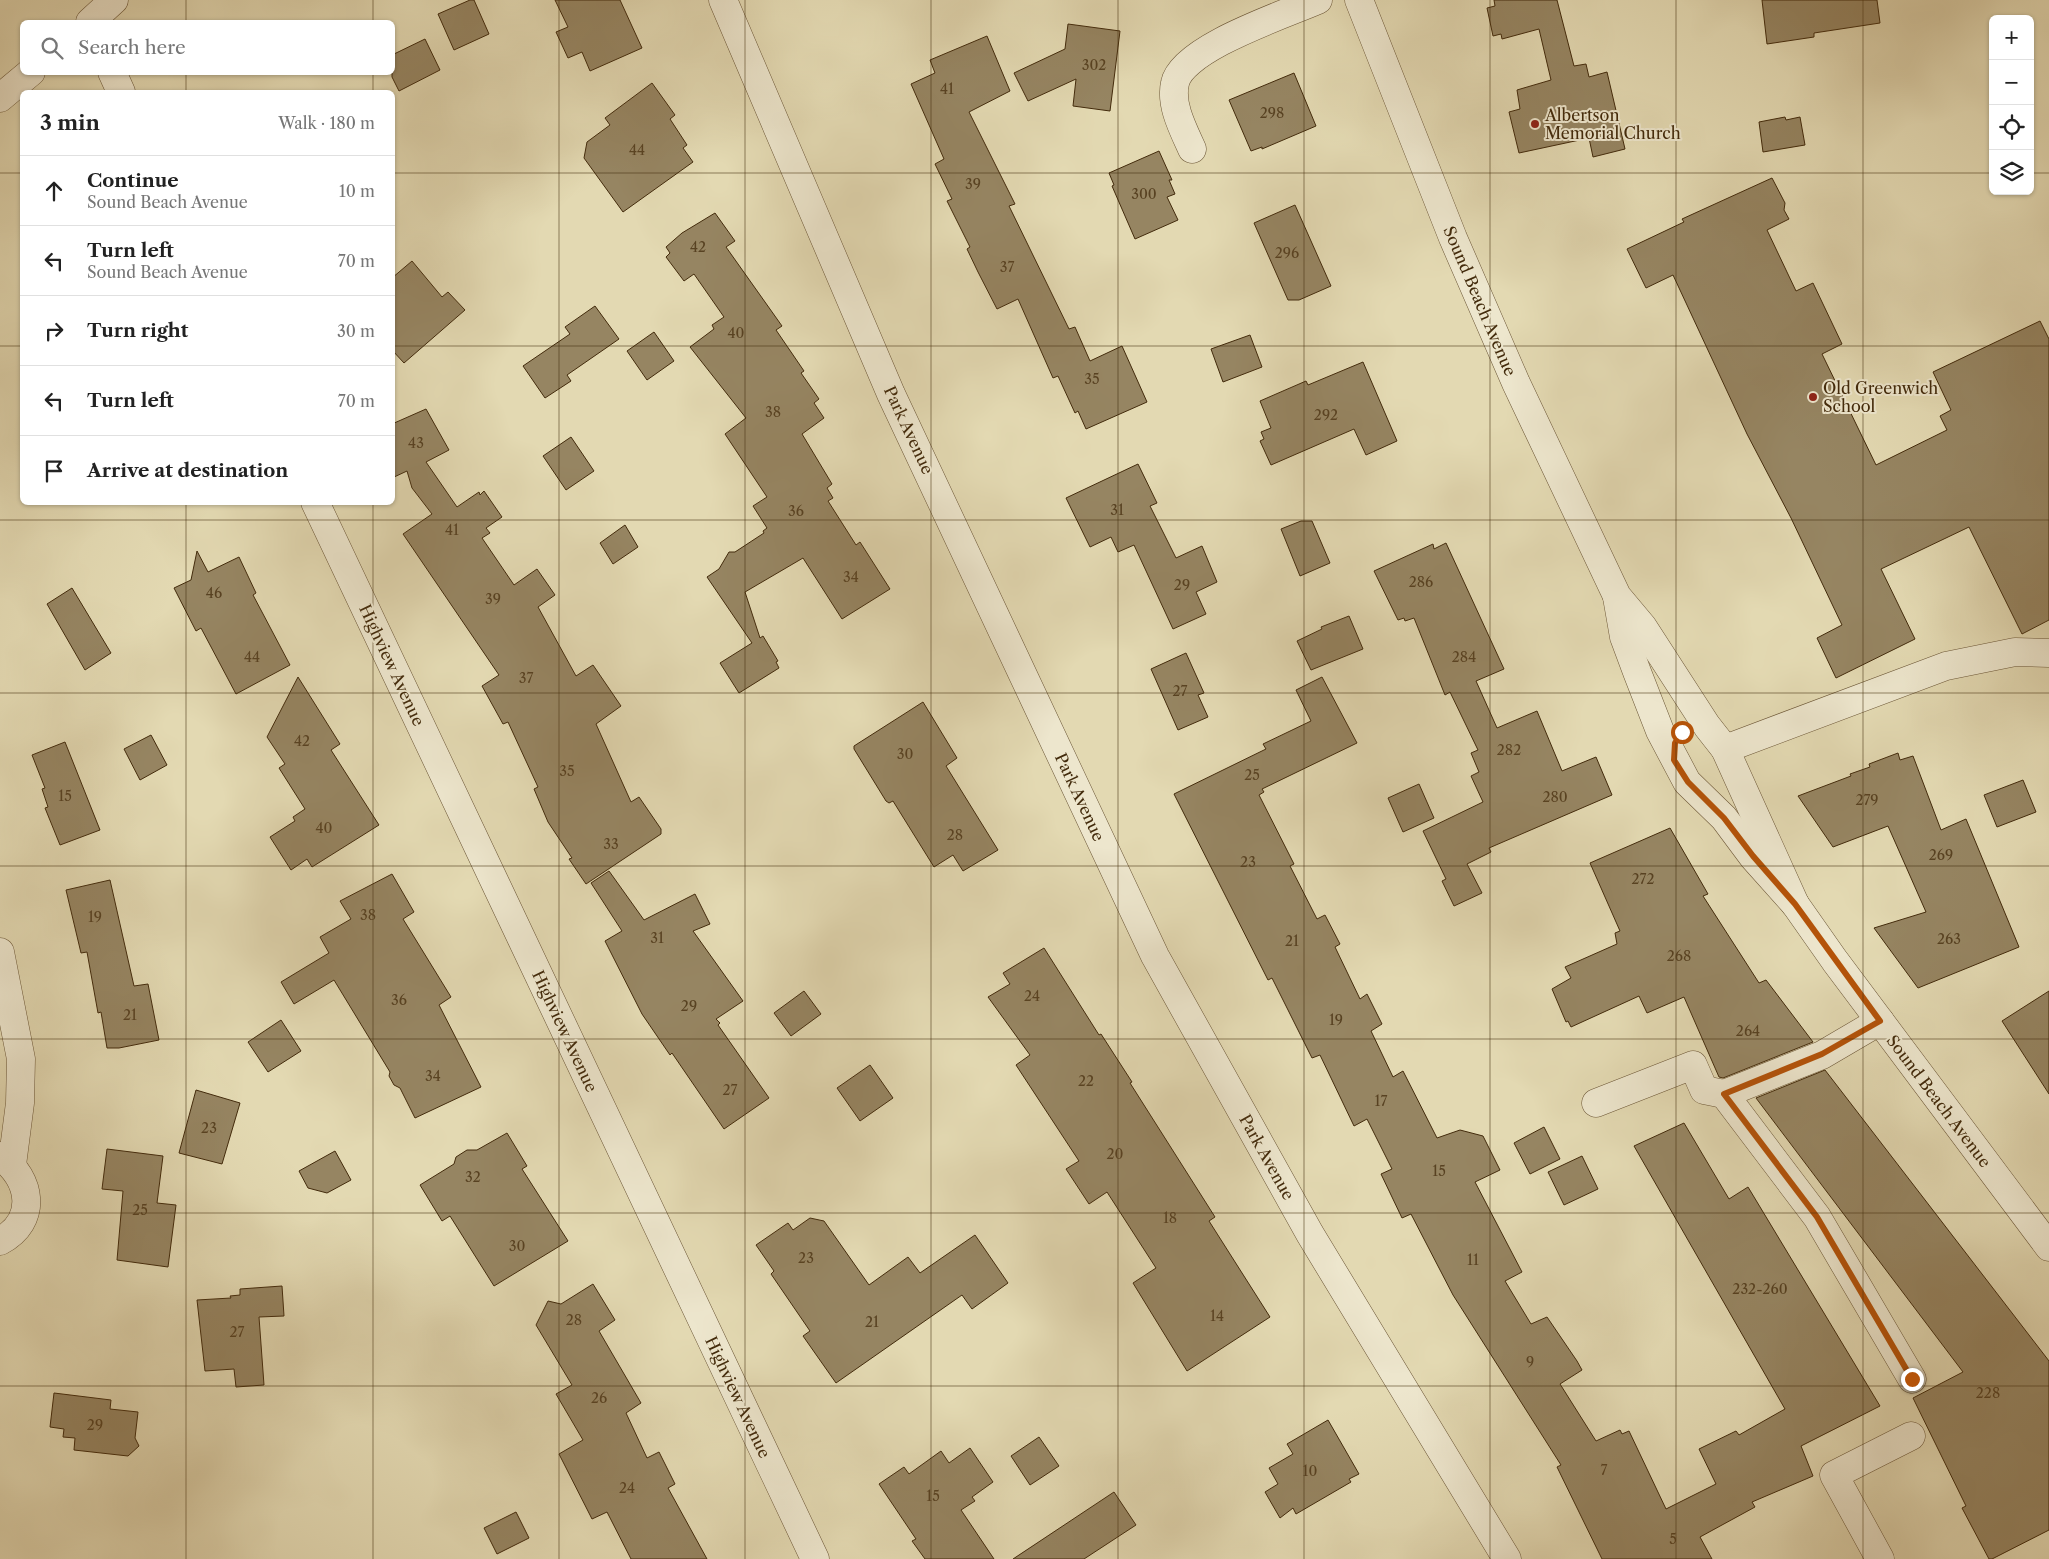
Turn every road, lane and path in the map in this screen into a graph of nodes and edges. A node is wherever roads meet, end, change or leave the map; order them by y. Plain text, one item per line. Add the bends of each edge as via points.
1 (114, 0) edge
2 (723, 0) edge
3 (1318, 0) edge
4 (1359, 0) edge
5 (92, 20) edge
6 (27, 75) edge
7 (113, 75) edge
8 (120, 90) edge
9 (0, 98) edge
10 (1192, 149) dead end
11 (316, 505) edge
12 (1617, 596) junction
13 (2049, 653) edge
14 (1707, 726) junction
15 (1725, 749) junction
16 (1674, 760) junction
17 (1740, 778) junction
18 (1710, 802) junction
19 (1795, 904) junction
20 (0, 952) edge
21 (1880, 1021) junction
22 (1724, 1094) junction
23 (1596, 1103) dead end
24 (6, 1160) edge
25 (2040, 1219) edge
26 (0, 1241) edge
27 (2049, 1247) edge
28 (1912, 1379) dead end
29 (1911, 1436) dead end
30 (815, 1559) edge
31 (1507, 1559) edge
32 (1880, 1559) edge

1 - 5 street
2 - 31 street, Park Avenue via 891,394 1156,956 1310,1234
3 - 10 street via 1212,45 1185,64 1174,85 1175,102
4 - 12 street, Sound Beach Avenue via 1453,238 1516,383
6 - 9 street
7 - 8 street
11 - 30 street, Highview Avenue
12 - 14 street, Sound Beach Avenue via 1643,627
12 - 16 street, Sound Beach Avenue via 1624,637
13 - 15 street via 2015,652 1946,666
14 - 15 street, Sound Beach Avenue
14 - 16 street via 1695,724 1682,732 1675,743
15 - 17 street, Sound Beach Avenue
16 - 18 street, Sound Beach Avenue via 1688,782
17 - 18 street via 1735,792 1721,802
17 - 19 street, Sound Beach Avenue
18 - 19 street, Sound Beach Avenue
19 - 21 street, Sound Beach Avenue
20 - 24 street via 21,1059 20,1102
21 - 22 street via 1822,1054
21 - 25 street, Sound Beach Avenue
22 - 23 street via 1704,1090 1693,1065
22 - 28 street via 1817,1217
24 - 26 street via 22,1178 26,1194 25,1211 18,1226
25 - 27 street, Sound Beach Avenue
29 - 32 street via 1834,1475

